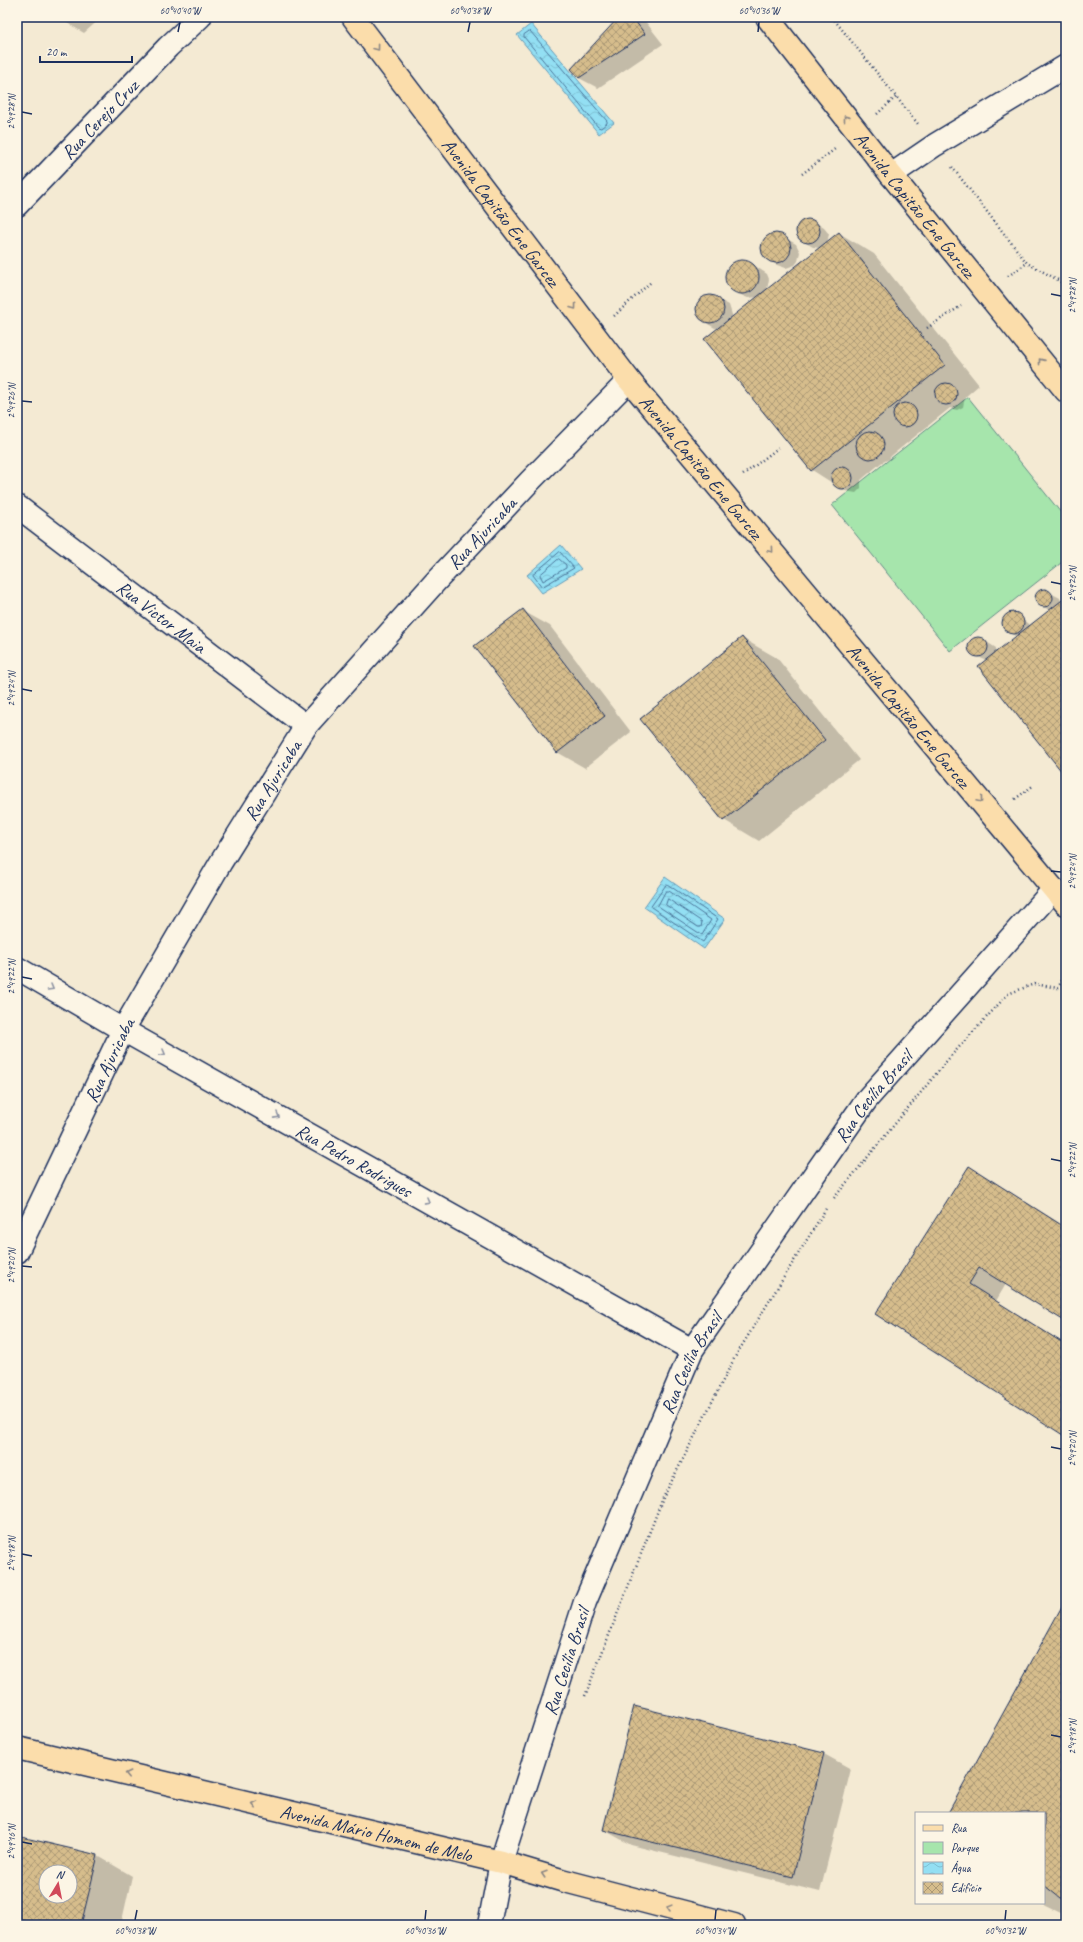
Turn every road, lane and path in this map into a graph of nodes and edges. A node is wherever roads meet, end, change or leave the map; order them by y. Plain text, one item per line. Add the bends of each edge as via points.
1 (200, 17) edge
2 (353, 17) edge
3 (767, 17) edge
4 (1066, 66) edge
5 (891, 175) junction
6 (17, 205) edge
7 (652, 281) dead end
8 (594, 333) junction
9 (629, 380) junction
10 (1066, 391) edge
11 (778, 448) dead end
12 (722, 492) junction
13 (17, 506) edge
14 (306, 726) junction
15 (1060, 897) edge
16 (17, 968) edge
17 (1066, 973) edge
18 (123, 1030) junction
19 (17, 1252) edge
20 (692, 1350) junction
21 (585, 1697) dead end
22 (17, 1748) edge
23 (501, 1862) junction
24 (489, 1925) edge
25 (734, 1925) edge

1 - 6 street, Rua Cerejo Cruz via 168,47
2 -> 8 main road, Avenida Capitão Ene Garcez
5 -> 3 main road, Avenida Capitão Ene Garcez
4 - 5 street via 935,145
10 -> 5 main road, Avenida Capitão Ene Garcez
7 - 8 path
8 - 9 main road, Avenida Capitão Ene Garcez
9 - 12 main road, Avenida Capitão Ene Garcez
9 - 14 street, Rua Ajuricaba via 530,481
11 - 12 path
12 -> 15 main road, Avenida Capitão Ene Garcez
13 - 14 street, Rua Victor Maia
14 - 18 street, Rua Ajuricaba via 221,862
15 - 20 street, Rua Cecília Brasil via 867,1099
16 -> 18 street, Rua Pedro Rodrigues
17 - 21 path via 1058,988 1034,984 1008,994 950,1057 831,1201 735,1357 663,1498
18 - 19 street, Rua Ajuricaba
18 -> 20 street, Rua Pedro Rodrigues
20 - 23 street, Rua Cecília Brasil via 586,1602
23 -> 22 main road, Avenida Mário Homem de Melo
23 - 24 street, Rua Cecília Brasil
25 -> 23 main road, Avenida Mário Homem de Melo

